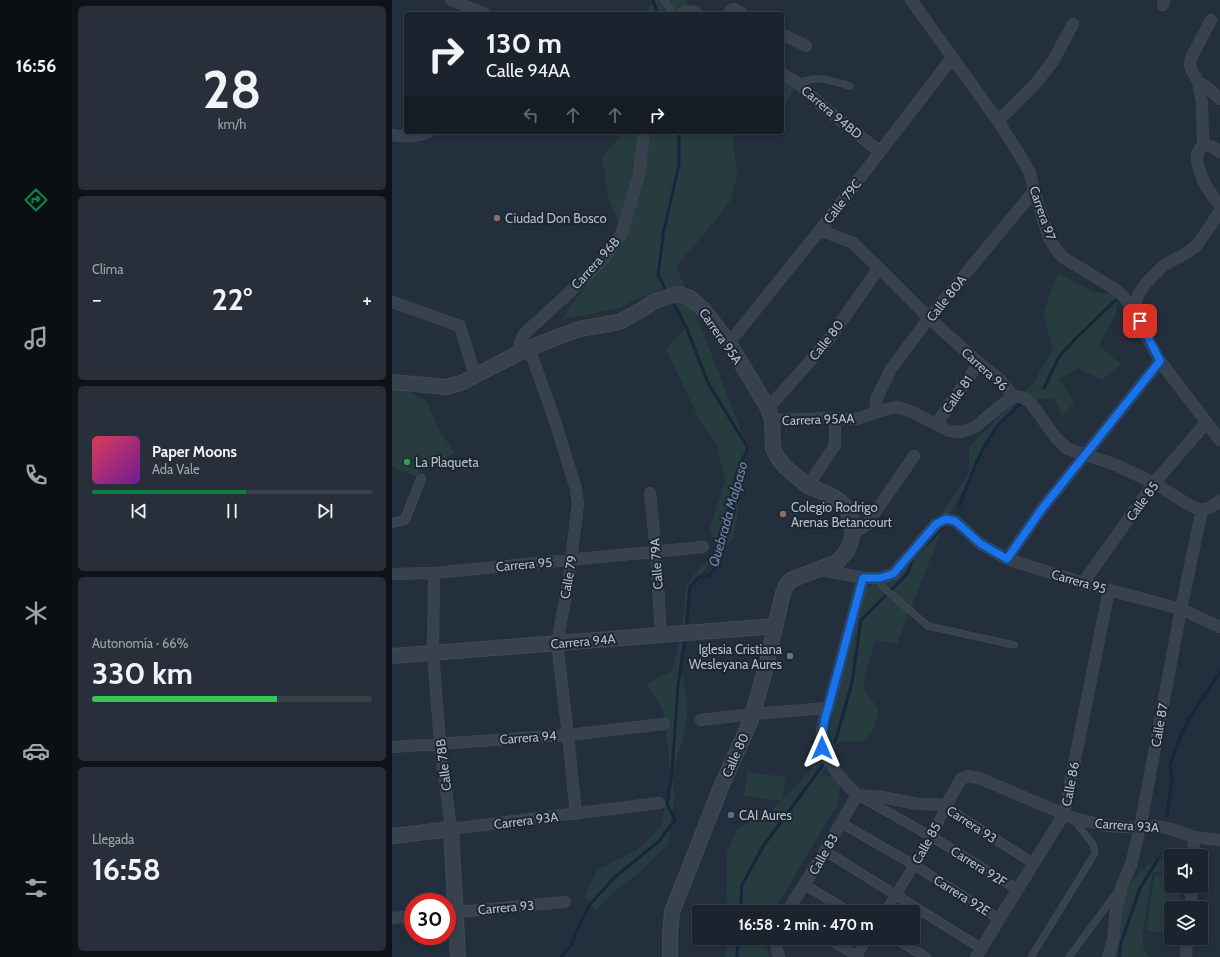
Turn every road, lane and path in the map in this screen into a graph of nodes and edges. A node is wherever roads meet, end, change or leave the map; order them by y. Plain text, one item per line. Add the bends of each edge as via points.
1 (451, 0) edge
2 (664, 0) edge
3 (912, 2) edge
4 (480, 12) edge
5 (673, 12) edge
6 (730, 12) edge
7 (739, 12) edge
8 (1211, 20) dead end
9 (1073, 24) dead end
10 (784, 35) edge
11 (806, 46) dead end
12 (952, 58) junction
13 (784, 75) edge
14 (1198, 82) junction
15 (798, 84) junction
16 (850, 86) dead end
17 (1220, 99) edge
18 (998, 121) junction
19 (424, 134) edge
20 (644, 134) edge
21 (392, 135) edge
22 (1203, 146) junction
23 (880, 152) junction
24 (1220, 152) edge
25 (1034, 191) junction
26 (1220, 205) edge
27 (1220, 210) edge
28 (820, 230) junction
29 (879, 268) junction
30 (392, 302) edge
31 (1134, 308) junction
32 (929, 318) junction
33 (729, 343) junction
34 (526, 350) junction
35 (1160, 361) junction
36 (979, 363) junction
37 (475, 376) junction
38 (392, 382) edge
39 (1013, 396) junction
40 (875, 413) junction
41 (770, 414) junction
42 (835, 418) junction
43 (1206, 423) junction
44 (936, 424) junction
45 (1220, 440) edge
46 (1086, 455) junction
47 (914, 456) dead end
48 (421, 479) dead end
49 (1154, 483) junction
50 (808, 486) junction
51 (650, 493) dead end
52 (1213, 507) edge
53 (392, 523) edge
54 (853, 532) junction
55 (703, 547) dead end
56 (656, 551) junction
57 (1007, 559) junction
58 (571, 560) junction
59 (817, 569) junction
60 (434, 573) junction
61 (392, 574) edge
62 (863, 578) junction
63 (879, 578) junction
64 (1083, 583) junction
65 (1109, 590) junction
66 (1181, 608) junction
67 (775, 626) junction
68 (1220, 626) edge
69 (661, 635) junction
70 (557, 643) junction
71 (1014, 645) dead end
72 (433, 653) junction
73 (392, 656) edge
74 (828, 708) junction
75 (753, 714) junction
76 (702, 720) dead end
77 (664, 724) dead end
78 (568, 735) junction
79 (440, 743) junction
80 (392, 747) edge
81 (968, 776) joint
82 (857, 795) junction
83 (659, 804) dead end
84 (946, 805) junction
85 (576, 814) junction
86 (1068, 816) junction
87 (841, 823) junction
88 (1140, 828) junction
89 (451, 829) junction
90 (392, 836) edge
91 (932, 837) junction
92 (1194, 837) junction
93 (1220, 840) edge
94 (1193, 849) edge
95 (825, 851) junction
96 (1033, 863) junction
97 (914, 865) junction
98 (805, 885) junction
99 (1122, 885) junction
100 (1017, 889) junction
101 (451, 893) edge
102 (895, 895) junction
103 (565, 902) dead end
104 (792, 905) edge
105 (838, 905) edge
106 (889, 905) edge
107 (456, 912) edge
108 (404, 917) edge
109 (392, 918) edge
110 (999, 919) junction
111 (456, 944) edge
112 (776, 945) edge
113 (838, 945) edge
114 (864, 945) edge
115 (906, 945) edge
116 (1187, 945) edge
117 (979, 953) edge
118 (780, 956) edge
119 (857, 956) edge
120 (458, 957) edge
121 (670, 957) edge
122 (926, 957) edge
123 (1031, 957) edge
124 (1069, 957) edge
125 (1108, 957) edge
126 (1186, 957) edge

1 - 4 street
2 - 5 lane
3 - 12 street, Carrera 97
6 - 7 street via 734,9
8 - 14 street via 1191,58 1191,69
9 - 18 street via 1053,61 1036,83
10 - 11 street
12 - 18 street, Carrera 97
12 - 23 street, Calle 79C
13 - 15 street, Carrera 94BD
14 - 17 street
14 - 22 street via 1202,103
15 - 16 lane via 810,79 824,79
15 - 23 street, Carrera 94BD
18 - 25 street, Carrera 97 via 1030,173
19 - 21 street via 405,137
20 - 34 street, Carrera 96B via 640,175 621,235 600,262 524,334 519,346
22 - 24 street via 1214,147
22 - 26 street via 1198,158 1199,169 1211,194
23 - 28 street, Calle 79C
25 - 31 street, Carrera 97 via 1049,238 1057,251 1064,258 1118,291
25 - 32 street, Calle 80A
27 - 31 street via 1196,246 1164,265 1146,283 1138,295
28 - 29 street, Carrera 96 via 852,243
28 - 33 street, Calle 79C
29 - 32 street, Carrera 96
29 - 41 street, Calle 80
30 - 37 street via 460,326
31 - 35 street, Carrera 97
32 - 36 street, Carrera 96
32 - 40 street, Calle 80A via 891,369 876,397
33 - 34 street, Carrera 95A via 702,308 689,297 671,296 655,301 620,322 579,329
33 - 41 street, Carrera 95A
34 - 37 street, Carrera 95A
34 - 58 street, Calle 79 via 552,415 576,490 578,504
35 - 43 street, Carrera 97
35 - 46 street
36 - 39 street, Carrera 96 via 1000,380
36 - 44 street, Calle 81
37 - 38 street, Carrera 95A via 446,387
39 - 44 street, Carrera 95AA via 975,427 962,432 950,431
39 - 46 street, Carrera 96 via 1030,402 1056,438 1068,448
40 - 42 street, Carrera 95AA via 856,419
40 - 44 street, Carrera 95AA via 897,407 904,408
41 - 42 street, Carrera 95AA
41 - 50 street, Carrera 95A via 773,448 778,458
42 - 50 street via 835,445
43 - 45 street, Carrera 97
43 - 49 street, Calle 85
46 - 49 street, Carrera 96 via 1116,465
46 - 57 street via 1041,510
47 - 54 street via 867,524
48 - 53 street via 405,520
49 - 52 street, Carrera 96 via 1191,506
49 - 64 street, Calle 85
50 - 54 street, Carrera 95A via 828,494 844,505 851,518
51 - 56 street, Calle 79A
52 - 66 street, Calle 87
54 - 59 street via 847,551 837,562
55 - 56 street, Carrera 95
56 - 58 street, Carrera 95
56 - 69 street, Calle 79A
57 - 63 street, Carrera 95 via 981,544 955,521 946,519 936,524 893,574
57 - 64 street, Carrera 95
58 - 60 street, Carrera 95
58 - 70 street, Calle 79
59 - 62 street
59 - 67 street, Calle 80 via 798,576 787,584
60 - 61 street, Carrera 95
60 - 72 street, Calle 78B
62 - 63 street
62 - 74 street
63 - 71 lane via 884,588 928,626
64 - 65 street, Carrera 95
65 - 66 street, Carrera 95
65 - 86 street, Calle 86
66 - 68 street, Carrera 95
66 - 88 street, Calle 87
67 - 69 street, Carrera 94A
67 - 75 street, Calle 80
69 - 70 street, Carrera 94A
70 - 72 street, Carrera 94A
70 - 78 street, Calle 79
72 - 73 street, Carrera 94A
72 - 79 street, Calle 78B
74 - 75 street
74 - 82 street via 822,730 822,748
75 - 76 street
75 - 121 street, Calle 80 via 672,912
77 - 78 street, Carrera 94
78 - 79 street, Carrera 94
78 - 85 street, Calle 79
79 - 80 street, Carrera 94
79 - 89 street, Calle 78B
81 - 84 street, Calle 85 via 961,779
81 - 86 street, Carrera 93A via 979,778
82 - 84 street, Carrera 93 via 918,804
82 - 87 street, Calle 83
82 - 91 street, Carrera 92F
83 - 85 street, Carrera 93A
84 - 91 street, Calle 85
84 - 96 street, Carrera 93
85 - 89 street, Carrera 93A
86 - 88 street, Carrera 93A via 1108,826
86 - 96 street, Calle 86
86 - 123 lane via 1093,844 1095,853
87 - 95 street, Calle 83
87 - 97 street, Carrera 92E
88 - 92 street, Carrera 93A via 1157,826
88 - 99 street, Calle 87 via 1131,865
89 - 90 street, Carrera 93A
89 - 101 street, Calle 78B
91 - 97 street, Calle 85
91 - 100 street, Carrera 92F
92 - 93 street, Carrera 93A
92 - 94 street
95 - 98 street, Calle 83
95 - 102 street
96 - 100 street, Calle 86
97 - 102 street, Calle 85
97 - 110 street, Carrera 92E
98 - 104 street, Calle 83
98 - 105 street
99 - 124 lane
99 - 125 street, Calle 87
100 - 110 street, Calle 86
102 - 106 street, Calle 85
102 - 117 street
103 - 107 street, Carrera 93
108 - 109 street
110 - 117 street, Calle 86
111 - 120 street, Calle 78B
112 - 118 street
113 - 119 street
114 - 119 street
115 - 122 street
116 - 126 street

